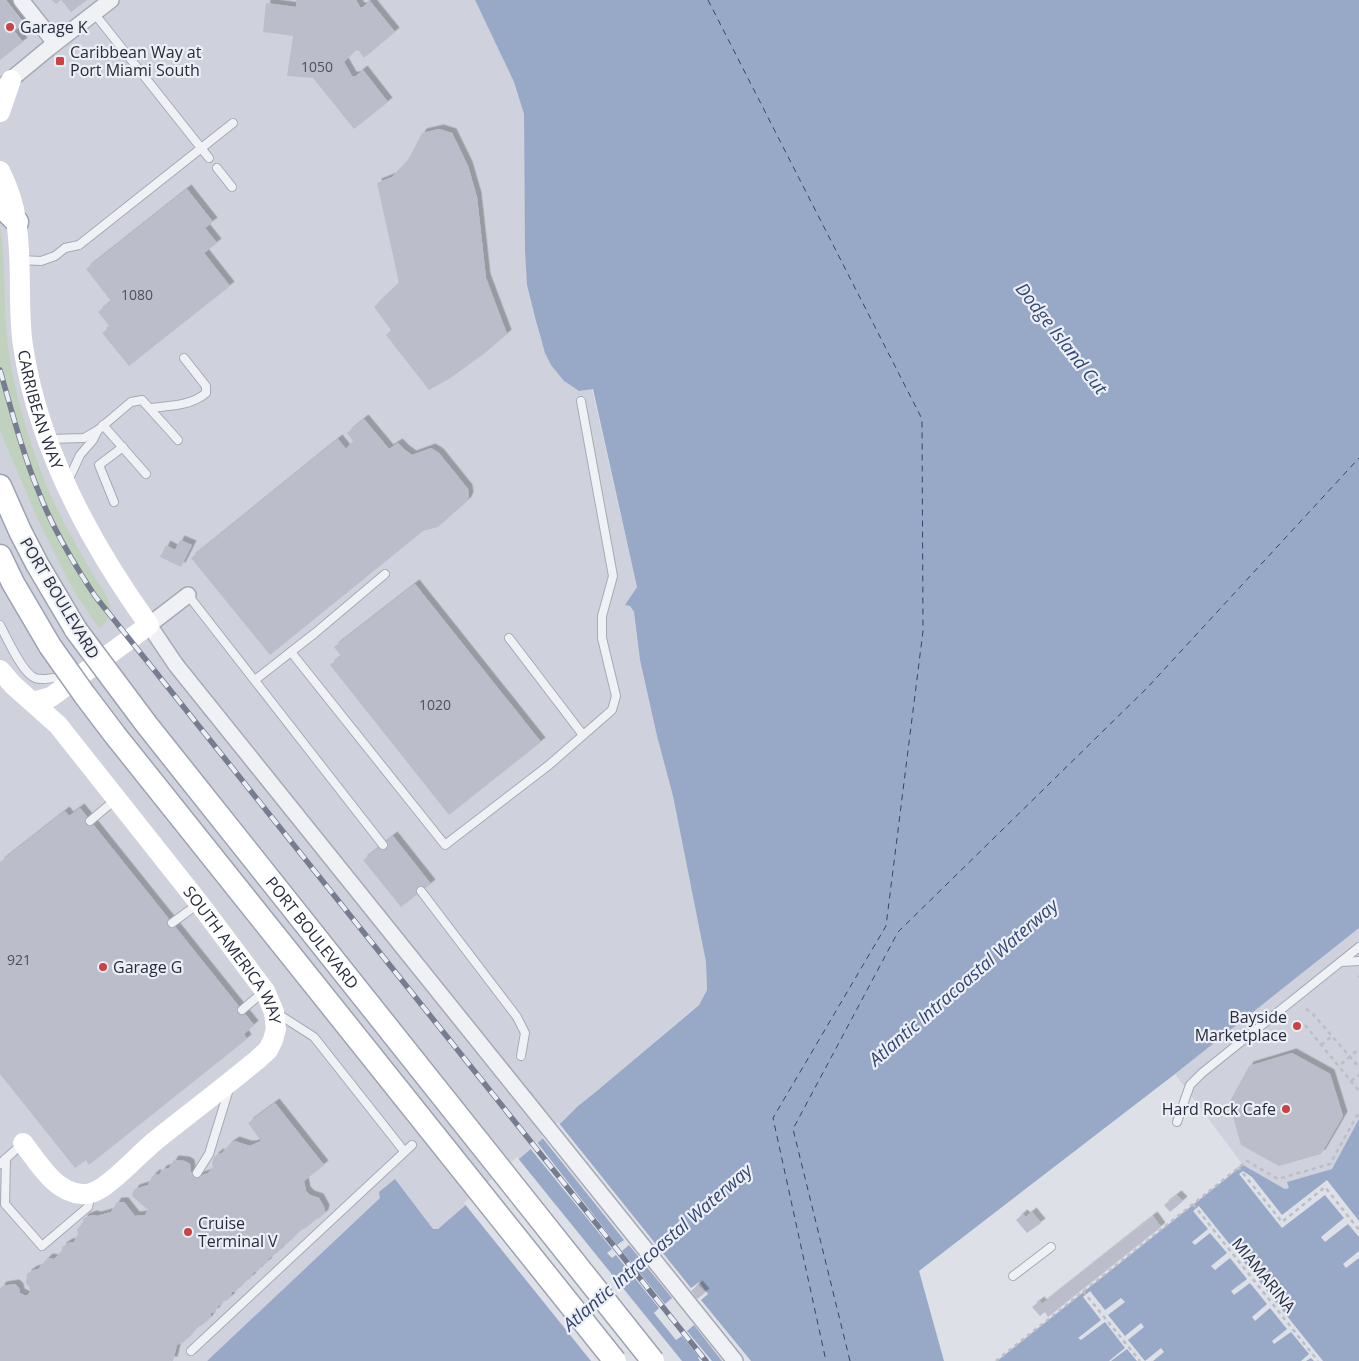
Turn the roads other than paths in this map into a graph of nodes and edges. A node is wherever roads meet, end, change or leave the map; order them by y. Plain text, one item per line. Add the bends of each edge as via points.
1 (21, 0) edge
2 (111, 0) edge
3 (94, 13) junction
4 (55, 43) junction
5 (5, 84) edge
6 (0, 112) edge
7 (234, 123) dead end
8 (201, 148) junction
9 (209, 158) dead end
10 (217, 168) dead end
11 (0, 170) edge
12 (232, 187) dead end
13 (0, 205) edge
14 (17, 222) junction
15 (18, 260) junction
16 (184, 358) dead end
17 (581, 401) dead end
18 (150, 408) junction
19 (101, 427) junction
20 (48, 439) junction
21 (178, 440) dead end
22 (123, 447) junction
23 (146, 474) dead end
24 (67, 485) junction
25 (0, 486) edge
26 (114, 502) dead end
27 (1, 560) edge
28 (384, 574) dead end
29 (188, 595) joint
30 (150, 624) junction
31 (0, 625) edge
32 (509, 638) dead end
33 (291, 652) junction
34 (0, 670) edge
35 (84, 674) junction
36 (255, 680) junction
37 (33, 702) junction
38 (583, 735) junction
39 (117, 799) junction
40 (90, 821) dead end
41 (383, 845) dead end
42 (421, 891) dead end
43 (199, 903) junction
44 (172, 923) dead end
45 (1359, 947) edge
46 (1359, 961) edge
47 (1341, 962) junction
48 (264, 991) junction
49 (242, 1010) dead end
50 (274, 1012) junction
51 (521, 1056) dead end
52 (230, 1082) junction
53 (1177, 1122) dead end
54 (23, 1143) joint
55 (412, 1145) dead end
56 (404, 1151) junction
57 (3, 1162) edge
58 (197, 1173) dead end
59 (83, 1193) junction
60 (1050, 1247) dead end
61 (1013, 1276) dead end
62 (190, 1351) dead end
63 (615, 1361) edge
64 (653, 1361) edge
65 (734, 1361) edge

1 - 4 street
2 - 3 street
3 - 4 street
3 - 8 lane
4 - 5 street
5 - 6 street
7 - 8 lane
8 - 9 lane
8 - 15 lane via 79,244 41,261
10 - 12 lane
11 - 14 street, CARRIBEAN WAY
13 - 14 main road
14 - 15 street, CARRIBEAN WAY
15 - 20 street, CARRIBEAN WAY via 23,346 34,399
16 - 18 lane via 206,386 206,393 199,399 182,404
17 - 38 lane via 613,576 602,616 602,638 616,696 612,710
18 - 19 lane via 142,400 131,402
18 - 21 lane
19 - 20 lane via 84,438
19 - 22 lane
19 - 24 lane via 80,454
20 - 24 street, CARRIBEAN WAY
22 - 23 lane
22 - 26 lane via 99,465
24 - 30 street, CARRIBEAN WAY via 114,574
25 - 64 main road, PORT BOULEVARD, bridge via 37,564 76,630 136,711
27 - 63 main road, PORT BOULEVARD, bridge via 50,646 115,735
28 - 33 lane
29 - 30 street
29 - 36 lane
30 - 35 street
30 - 65 street, bridge via 176,665
31 - 35 lane via 24,668 35,678
32 - 38 lane
33 - 36 lane
33 - 38 lane via 445,845
34 - 37 street, SOUTH AMERICA WAY
35 - 37 street via 51,698
36 - 41 lane
37 - 39 street, SOUTH AMERICA WAY via 58,725
39 - 40 lane
39 - 43 street, SOUTH AMERICA WAY
42 - 51 lane via 517,1017 525,1033
43 - 44 lane
43 - 48 street, SOUTH AMERICA WAY
45 - 47 lane
46 - 47 lane
47 - 53 lane via 1190,1084
48 - 49 lane
48 - 50 street, SOUTH AMERICA WAY
50 - 52 street, SOUTH AMERICA WAY via 276,1029 268,1050
50 - 56 lane via 314,1037
52 - 58 lane via 209,1154
52 - 59 street, SOUTH AMERICA WAY via 103,1187
54 - 57 lane
54 - 59 street via 57,1183
55 - 56 lane
56 - 62 lane
57 - 59 lane via 5,1204 42,1246 88,1208
60 - 61 lane

